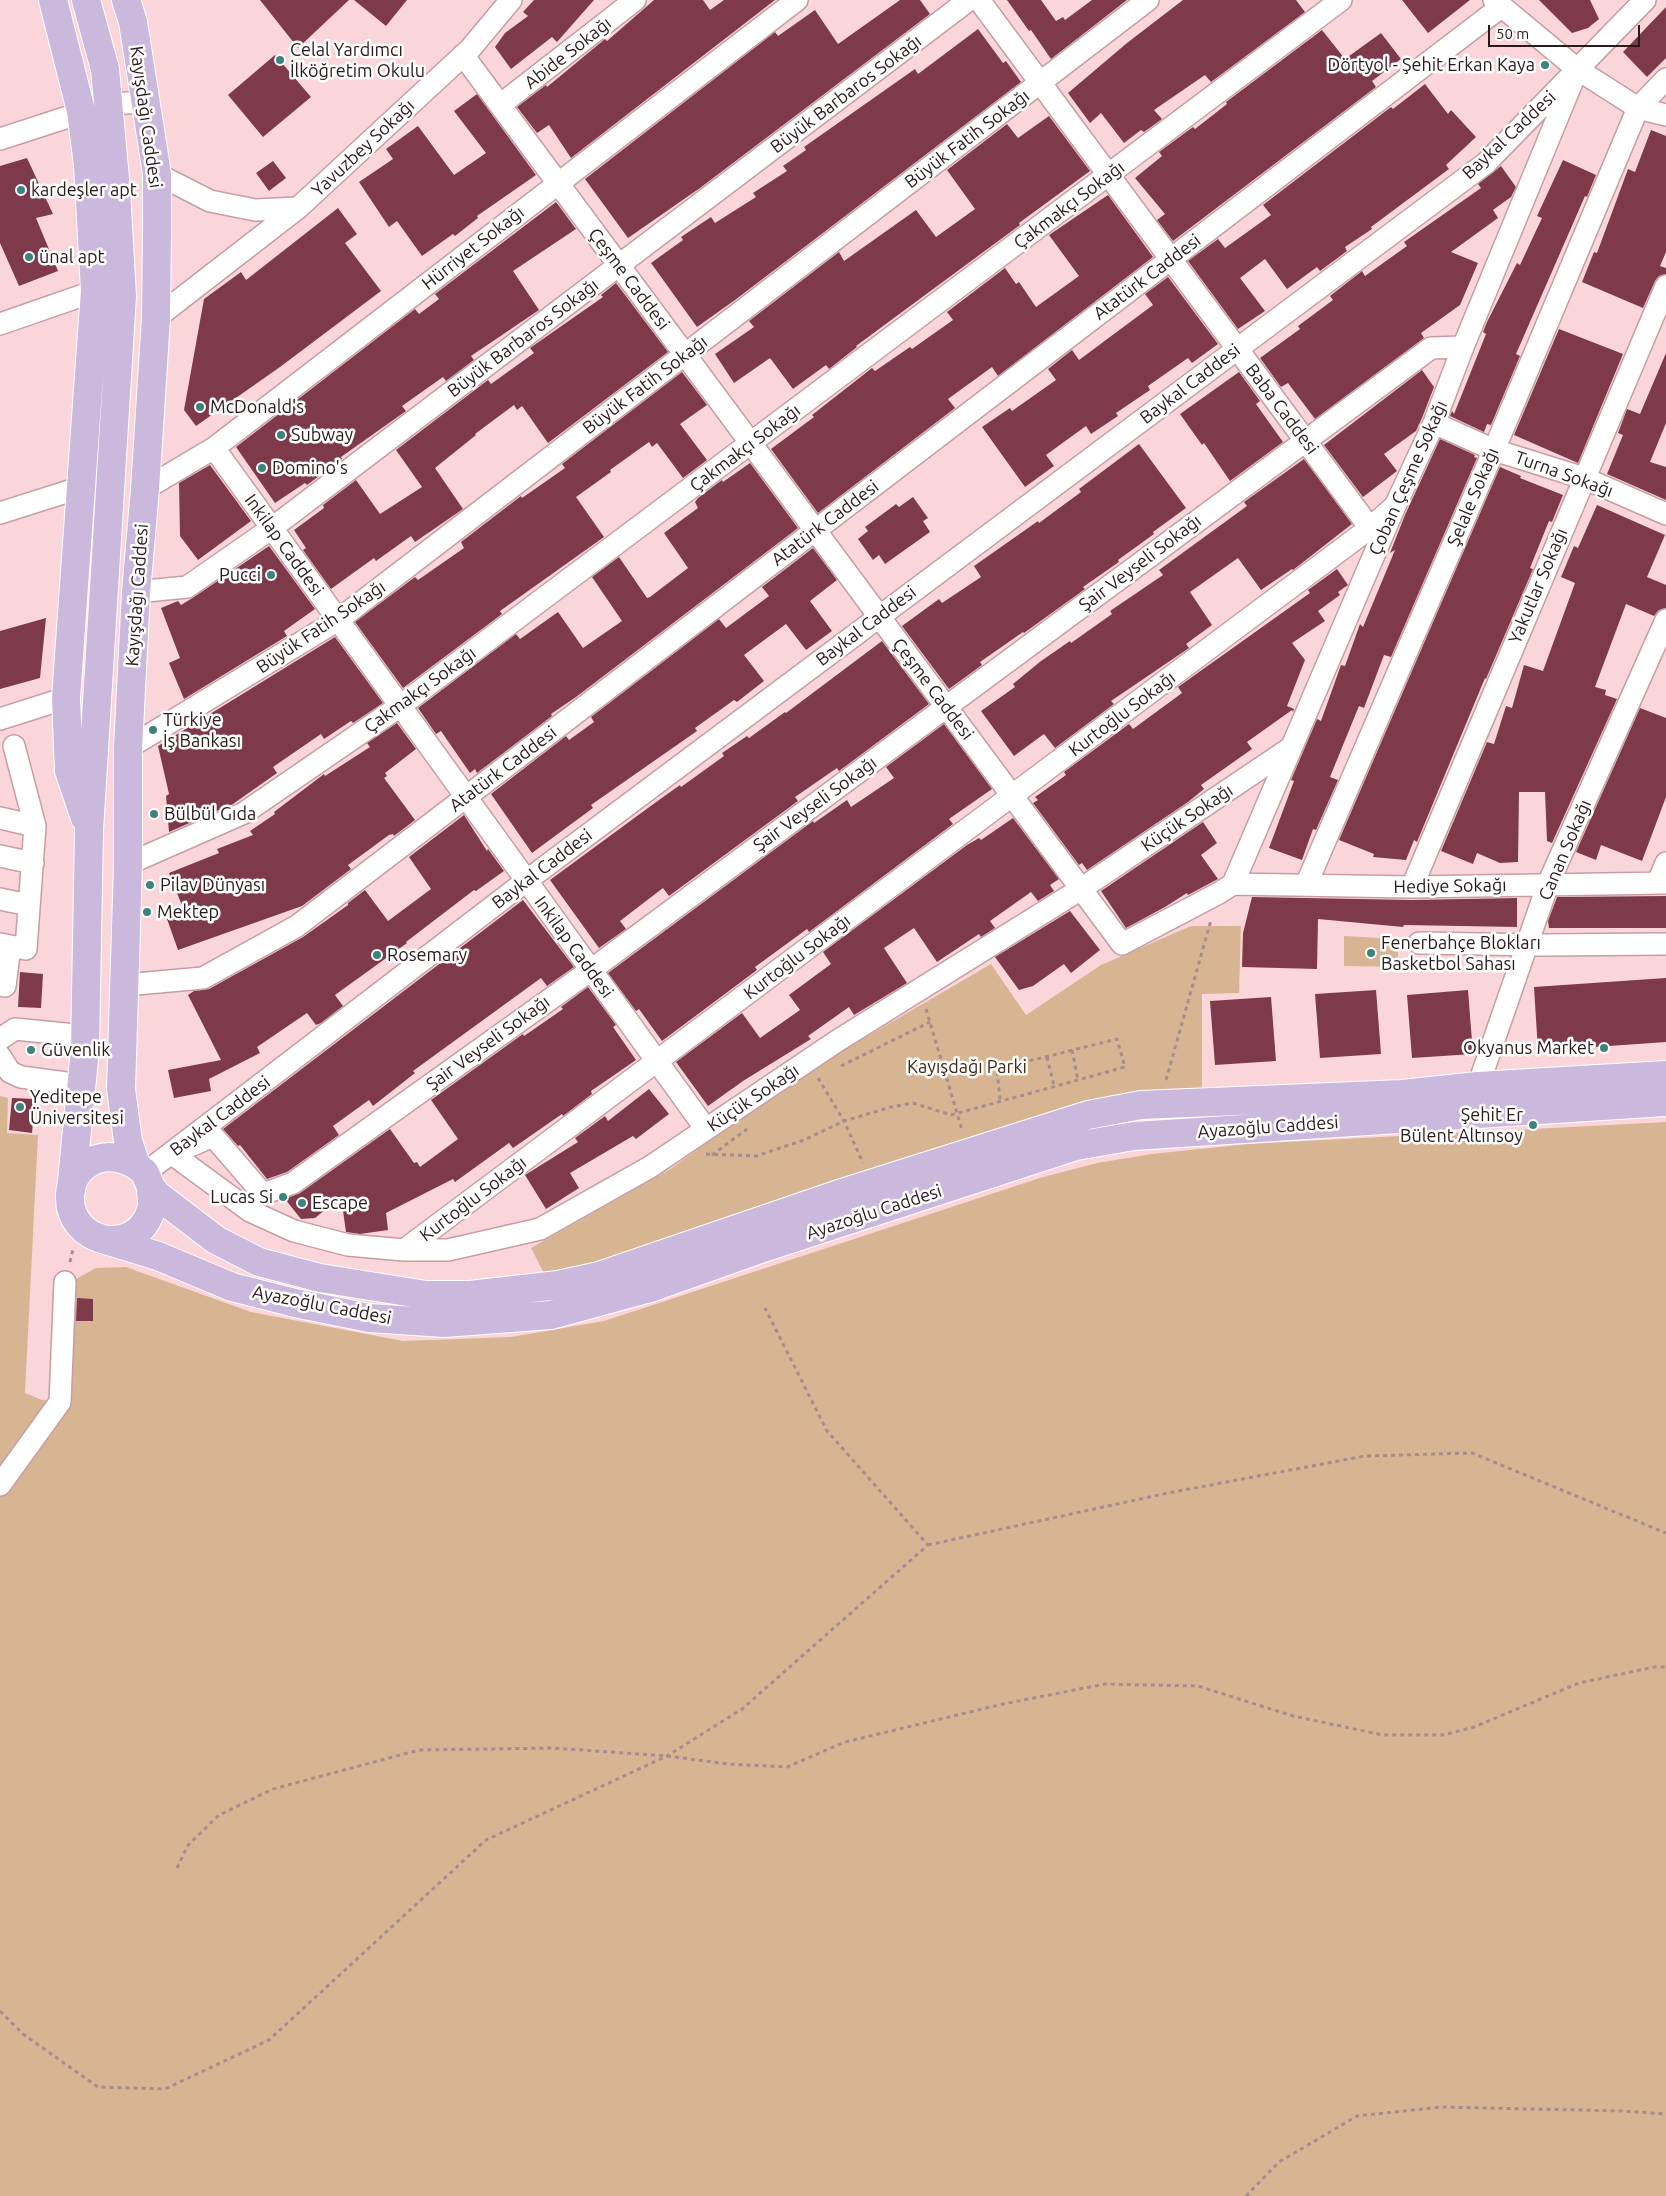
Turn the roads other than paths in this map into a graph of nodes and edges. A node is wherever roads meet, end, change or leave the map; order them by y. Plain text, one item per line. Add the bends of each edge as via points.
1 (54, 0) edge
2 (86, 0) edge
3 (126, 0) edge
4 (511, 0) edge
5 (635, 0) edge
6 (797, 0) edge
7 (969, 0) edge
8 (979, 0) edge
9 (1148, 0) edge
10 (1341, 0) edge
11 (1645, 0) edge
12 (1498, 3) edge
13 (463, 55) junction
14 (1577, 70) junction
15 (1666, 79) edge
16 (1040, 82) junction
17 (146, 102) junction
18 (108, 104) junction
19 (500, 106) junction
20 (1638, 108) junction
21 (81, 111) junction
22 (1666, 115) edge
23 (0, 139) edge
24 (157, 174) junction
25 (1109, 175) junction
26 (558, 184) junction
27 (298, 208) junction
28 (1171, 259) junction
29 (619, 265) junction
30 (1666, 286) edge
31 (95, 291) junction
32 (122, 296) junction
33 (156, 318) junction
34 (0, 324) edge
35 (1463, 347) junction
36 (1238, 348) junction
37 (685, 354) junction
38 (1434, 423) junction
39 (1306, 441) junction
40 (751, 443) junction
41 (214, 448) junction
42 (1494, 450) junction
43 (1584, 478) junction
44 (82, 487) junction
45 (145, 489) junction
46 (1395, 506) junction
47 (0, 513) edge
48 (1666, 514) edge
49 (272, 528) junction
50 (1370, 528) junction
51 (815, 530) junction
52 (136, 592) junction
53 (879, 616) junction
54 (338, 620) junction
55 (1666, 620) edge
56 (66, 698) junction
57 (400, 706) junction
58 (946, 707) junction
59 (0, 718) edge
60 (14, 746) dead end
61 (1292, 747) junction
62 (128, 748) junction
63 (1013, 796) junction
64 (466, 797) junction
65 (0, 818) edge
66 (35, 826) junction
67 (89, 831) junction
68 (0, 856) edge
69 (33, 863) junction
70 (1666, 863) edge
71 (128, 864) junction
72 (526, 881) junction
73 (1662, 883) edge
74 (1548, 884) junction
75 (1306, 885) junction
76 (1412, 888) junction
77 (1082, 889) junction
78 (1226, 889) junction
79 (0, 899) edge
80 (29, 905) junction
81 (1419, 943) dead end
82 (1527, 944) junction
83 (1666, 944) edge
84 (5, 945) edge
85 (591, 970) junction
86 (0, 985) edge
87 (125, 985) junction
88 (85, 1036) junction
89 (0, 1039) edge
90 (0, 1056) edge
91 (657, 1061) junction
92 (1666, 1075) edge
93 (81, 1085) junction
94 (1478, 1086) junction
95 (1666, 1102) edge
96 (706, 1129) junction
97 (171, 1153) junction
98 (144, 1175) junction
99 (71, 1191) junction
100 (89, 1232) junction
101 (404, 1250) junction
102 (64, 1282) road end
103 (0, 1485) edge

1 - 21 main road
2 - 18 main road, Kayışdağı Caddesi via 105,68
3 - 17 main road, Kayışdağı Caddesi via 133,22
4 - 13 street, Yavuzbey Sokağı
5 - 19 street, Abide Sokağı
6 - 26 street, Hürriyet Sokağı
7 - 29 street, Büyük Barbaros Sokağı
8 - 16 street, Baba Caddesi
9 - 16 street, Büyük Fatih Sokağı
10 - 25 street, Çakmakçı Sokağı
11 - 14 street, Baykal Caddesi
12 - 14 street
12 - 28 street, Atatürk Caddesi
13 - 19 street, Çeşme Caddesi
13 - 27 street, Yavuzbey Sokağı
14 - 20 street
14 - 35 street, Çoban Çeşme Sokağı
14 - 36 street, Baykal Caddesi via 1486,163
15 - 20 street
16 - 25 street, Baba Caddesi
16 - 37 street, Büyük Fatih Sokağı
17 - 18 street
17 - 24 main road, Kayışdağı Caddesi
18 - 21 street
18 - 32 main road, Kayışdağı Caddesi
19 - 26 street, Çeşme Caddesi
20 - 22 street
20 - 42 street, Şelale Sokağı
21 - 23 street
21 - 31 main road via 88,165
24 - 27 street via 210,201 256,210
24 - 33 main road, Kayışdağı Caddesi
25 - 28 street, Baba Caddesi
25 - 40 street, Çakmakçı Sokağı
26 - 29 street, Çeşme Caddesi
26 - 41 street, Hürriyet Sokağı
27 - 33 street, Yavuzbey Sokağı
28 - 36 street, Baba Caddesi
28 - 51 street, Atatürk Caddesi
29 - 37 street, Çeşme Caddesi
29 - 49 street, Büyük Barbaros Sokağı
30 - 43 street, Yakutlar Sokağı
31 - 32 street
31 - 34 street
31 - 44 main road
32 - 67 main road, Kayışdağı Caddesi
33 - 45 main road, Kayışdağı Caddesi
35 - 38 street, Çoban Çeşme Sokağı
35 - 39 street, Şair Veyseli Sokağı via 1431,348
36 - 39 street, Baba Caddesi
36 - 53 street, Baykal Caddesi
37 - 40 street, Çeşme Caddesi
37 - 54 street, Büyük Fatih Sokağı
38 - 42 street, Turna Sokağı
38 - 46 street, Çoban Çeşme Sokağı
39 - 50 street, Baba Caddesi
39 - 58 street, Şair Veyseli Sokağı
40 - 51 street, Çeşme Caddesi
40 - 57 street, Çakmakçı Sokağı
41 - 45 street, Hürriyet Sokağı
41 - 49 street, Inkilap Caddesi
42 - 43 street, Turna Sokağı
42 - 75 street, Şelale Sokağı
43 - 48 street, Turna Sokağı
43 - 76 street, Yakutlar Sokağı
44 - 47 street
44 - 56 main road
45 - 52 main road, Kayışdağı Caddesi
46 - 50 street, Kurtoğlu Sokağı
46 - 61 street, Çoban Çeşme Sokağı
49 - 52 street, Büyük Barbaros Sokağı via 187,587
49 - 54 street, Inkilap Caddesi
50 - 63 street, Kurtoğlu Sokağı
51 - 53 street, Çeşme Caddesi
51 - 64 street, Atatürk Caddesi
52 - 62 main road, Kayışdağı Caddesi
53 - 58 street, Çeşme Caddesi
53 - 72 street, Baykal Caddesi
54 - 57 street, Inkilap Caddesi
54 - 62 street, Büyük Fatih Sokağı
55 - 74 street, Canan Sokağı
56 - 59 street
56 - 67 main road via 69,771
57 - 64 street, Inkilap Caddesi
57 - 71 street, Çakmakçı Sokağı via 244,813
58 - 63 street, Çeşme Caddesi
58 - 85 street, Şair Veyseli Sokağı
60 - 66 street
61 - 77 street, Küçük Sokağı
61 - 78 street, Çoban Çeşme Sokağı
62 - 71 main road, Kayışdağı Caddesi
63 - 77 street, Çeşme Caddesi
63 - 91 street, Kurtoğlu Sokağı
64 - 72 street, Inkilap Caddesi
64 - 87 street, Atatürk Caddesi via 297,926 203,978
65 - 66 street
66 - 69 street
67 - 88 main road, Kayışdağı Caddesi
68 - 69 street
69 - 80 street
70 - 73 street
71 - 87 main road, Kayışdağı Caddesi
72 - 85 street, Inkilap Caddesi
72 - 97 street, Baykal Caddesi
73 - 74 street, Hediye Sokağı
74 - 76 street, Hediye Sokağı
74 - 82 street, Canan Sokağı
75 - 76 street, Hediye Sokağı
75 - 78 street, Hediye Sokağı
77 - 78 street via 1122,944
77 - 96 street, Küçük Sokağı via 837,1041
79 - 80 street
80 - 84 street via 26,949
81 - 82 street
82 - 83 street
82 - 94 street, Canan Sokağı
84 - 86 street via 5,986
85 - 91 street, Inkilap Caddesi
85 - 97 street, Şair Veyseli Sokağı via 293,1183 263,1194 213,1136
87 - 98 main road, Kayışdağı Caddesi via 121,1089 128,1141
88 - 89 street via 14,1029
88 - 93 main road, Kayışdağı Caddesi
90 - 93 street via 10,1072 21,1077
91 - 96 street, Inkilap Caddesi
91 - 101 street, Kurtoğlu Sokağı
92 - 94 main road, Ayazoğlu Caddesi
93 - 99 main road, Kayışdağı Caddesi
94 - 98 main road, Ayazoğlu Caddesi via 1402,1094 1142,1105 1088,1115 599,1276 558,1285 470,1295 426,1295 383,1289 320,1278 259,1262 216,1240 176,1210
95 - 100 main road, Ayazoğlu Caddesi via 1134,1136 1076,1146 650,1288 551,1315 444,1323 369,1318 232,1287
96 - 101 street, Küçük Sokağı via 650,1167 540,1229 448,1250
97 - 98 street, Baykal Caddesi
97 - 101 street, Kurtoğlu Sokağı via 250,1212 294,1231 348,1245
98 - 99 main road via 126,1159 102,1158 82,1168 74,1178
98 - 100 main road via 152,1208 138,1231 116,1240
99 - 100 main road via 71,1209
102 - 103 street via 60,1402

